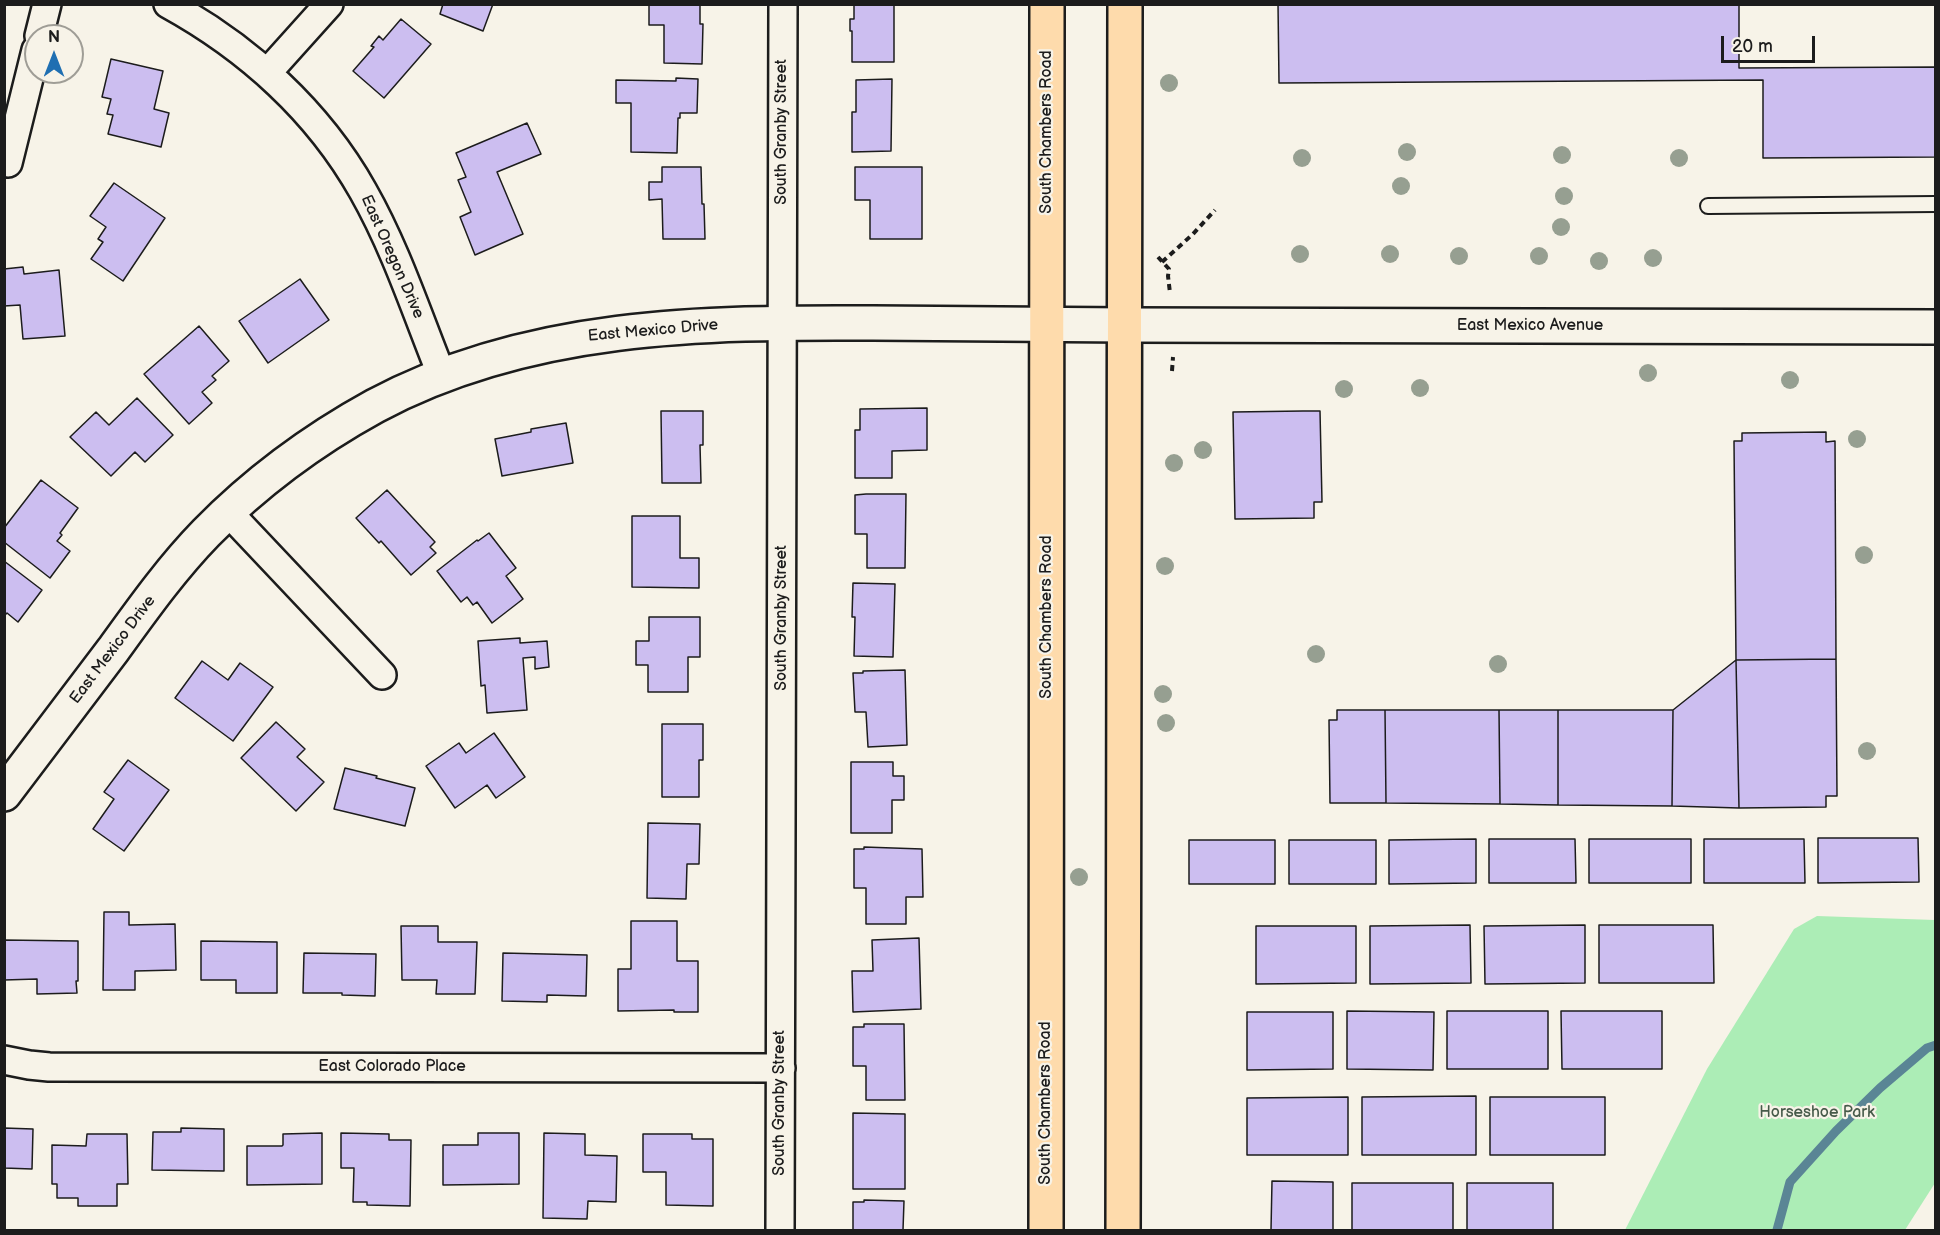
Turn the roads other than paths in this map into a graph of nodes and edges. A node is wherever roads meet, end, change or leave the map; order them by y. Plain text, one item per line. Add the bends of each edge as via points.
1 (47, 4) edge
2 (168, 4) edge
3 (329, 4) edge
4 (783, 4) edge
5 (1047, 4) edge
6 (1125, 4) edge
7 (42, 24) edge
8 (267, 73) junction
9 (28, 84) edge
10 (8, 163) dead end
11 (1935, 204) edge
12 (1708, 206) dead end
13 (782, 322) junction
14 (1047, 325) junction
15 (1124, 325) junction
16 (1935, 327) edge
17 (442, 376) junction
18 (228, 512) junction
19 (382, 675) dead end
20 (4, 794) edge
21 (4, 1060) edge
22 (781, 1068) junction
23 (780, 1230) edge
24 (1046, 1230) edge
25 (1123, 1230) edge

1 - 7 street
2 - 8 street, East Oregon Drive via 215,32
3 - 8 street
4 - 13 street, South Granby Street
5 - 14 main road, South Chambers Road
6 - 15 main road
8 - 17 street, East Oregon Drive via 310,117 363,191 394,255
9 - 10 street
11 - 12 lane
13 - 14 street, East Mexico Drive
13 - 17 street, East Mexico Drive via 585,337 516,351
13 - 22 street, South Granby Street
14 - 15 street, East Mexico Drive
14 - 24 main road, South Chambers Road
15 - 16 street, East Mexico Avenue
15 - 25 main road
17 - 18 street, East Mexico Drive via 378,405 318,441
18 - 19 street
18 - 20 street, East Mexico Drive via 157,590
21 - 22 street, East Colorado Place via 50,1067
22 - 23 street, South Granby Street

